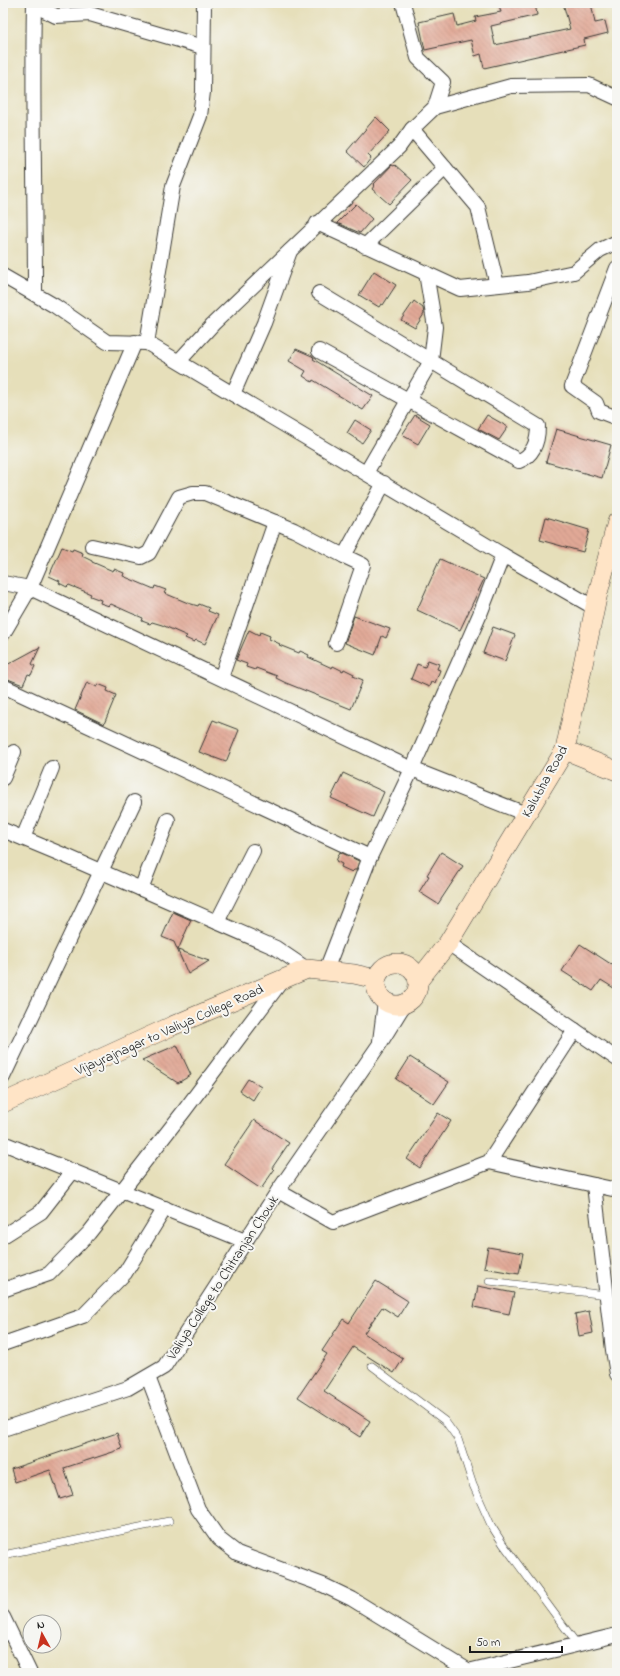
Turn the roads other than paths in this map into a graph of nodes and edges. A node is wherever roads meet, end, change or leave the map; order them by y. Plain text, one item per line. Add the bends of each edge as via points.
1 (204, 3) edge
2 (403, 3) edge
3 (34, 4) edge
4 (203, 47) junction
5 (617, 98) edge
6 (435, 107) junction
7 (412, 130) junction
8 (445, 168) junction
9 (317, 224) junction
10 (617, 242) edge
11 (365, 246) junction
12 (290, 249) junction
13 (617, 268) edge
14 (426, 274) junction
15 (3, 276) edge
16 (497, 285) junction
17 (319, 293) dead end
18 (35, 294) junction
19 (141, 343) junction
20 (318, 351) dead end
21 (431, 361) junction
22 (179, 362) junction
23 (233, 394) junction
24 (408, 401) junction
25 (617, 418) edge
26 (366, 473) junction
27 (384, 483) junction
28 (275, 522) junction
29 (617, 522) edge
30 (92, 546) dead end
31 (503, 555) junction
32 (344, 556) junction
33 (3, 583) edge
34 (30, 588) junction
35 (595, 608) junction
36 (3, 634) edge
37 (336, 643) dead end
38 (221, 678) junction
39 (3, 686) edge
40 (565, 750) junction
41 (14, 752) dead end
42 (52, 768) dead end
43 (412, 769) junction
44 (617, 771) edge
45 (3, 778) edge
46 (134, 802) dead end
47 (526, 814) junction
48 (168, 820) dead end
49 (3, 830) edge
50 (22, 838) junction
51 (252, 851) dead end
52 (370, 857) junction
53 (101, 871) junction
54 (141, 888) junction
55 (217, 922) junction
56 (445, 947) junction
57 (307, 969) junction
58 (332, 971) junction
59 (380, 972) junction
60 (414, 974) junction
61 (283, 979) junction
62 (385, 1002) junction
63 (405, 1003) junction
64 (575, 1030) junction
65 (379, 1045) junction
66 (617, 1059) edge
67 (3, 1077) edge
68 (3, 1103) edge
69 (3, 1143) edge
70 (489, 1162) junction
71 (73, 1171) junction
72 (594, 1185) junction
73 (617, 1190) edge
74 (122, 1191) junction
75 (278, 1191) junction
76 (165, 1208) junction
77 (3, 1236) edge
78 (245, 1241) junction
79 (489, 1281) dead end
80 (3, 1290) edge
81 (607, 1296) junction
82 (3, 1344) edge
83 (372, 1366) dead end
84 (617, 1374) edge
85 (148, 1377) junction
86 (3, 1429) edge
87 (170, 1521) dead end
88 (3, 1555) edge
89 (3, 1616) edge
90 (617, 1635) edge
91 (577, 1644) junction
92 (464, 1672) edge
93 (30, 1673) edge

1 - 4 street
2 - 6 street via 418,58 443,82
3 - 4 street via 56,16 90,14
3 - 18 street via 32,78
4 - 19 street via 200,116 173,186
5 - 6 street via 589,85 511,86
6 - 7 street
7 - 8 street
7 - 9 street via 399,147
8 - 11 street
8 - 16 street via 478,206
9 - 11 street
9 - 12 street
10 - 16 street via 600,250 574,272 528,282
11 - 14 street
12 - 22 street via 213,324
12 - 23 street via 264,323
13 - 25 street via 572,386 596,403 599,411
14 - 16 street via 460,289
14 - 21 street via 435,326
15 - 18 street
17 - 21 street
18 - 19 street via 107,342
19 - 22 street
19 - 34 street
20 - 24 street
21 - 24 street
21 - 24 street via 538,426 536,443 526,458 519,461
22 - 23 street
23 - 26 street
24 - 26 street
26 - 27 street
27 - 31 street
27 - 32 street
28 - 30 street via 205,494 193,493 180,497 149,553 141,556
28 - 32 street
28 - 38 street
29 - 35 street, Kalubha Road
31 - 35 street
31 - 43 street
32 - 37 street via 364,565
33 - 34 street
34 - 36 street
34 - 38 street
35 - 40 street, Kalubha Road
38 - 43 street
39 - 52 street
40 - 44 street
40 - 47 street, Kalubha Road
41 - 45 street
42 - 50 street
43 - 47 street
43 - 52 street
46 - 53 street
47 - 56 street, Kalubha Road
48 - 54 street
49 - 50 street
50 - 53 street
51 - 55 street
52 - 58 street
53 - 54 street
53 - 67 street
54 - 55 street
55 - 57 street via 276,948
56 - 60 street
56 - 64 street
57 - 58 street, Vijayrajnagar to Valiya College Road
57 - 61 street, Vijayrajnagar to Valiya College Road
58 - 59 street, Vijayrajnagar to Valiya College Road via 372,966
59 - 60 street via 397,962
59 - 62 street via 377,992
60 - 63 street via 416,994
61 - 68 street, Vijayrajnagar to Valiya College Road
61 - 74 street
62 - 63 street
62 - 65 street, Valiya College to Chitranjan Chowk
63 - 65 street, Valiya College to Chitranjan Chowk
64 - 66 street
64 - 70 street
65 - 75 street, Valiya College to Chitranjan Chowk
69 - 71 street
70 - 72 street
70 - 75 street via 333,1222
71 - 74 street
71 - 77 street via 41,1212
72 - 73 street
72 - 81 street
74 - 76 street
74 - 80 street via 89,1233 49,1274
75 - 78 street, Valiya College to Chitranjan Chowk
76 - 78 street
76 - 82 street via 125,1273 83,1316
78 - 85 street, Valiya College to Chitranjan Chowk via 164,1368
79 - 81 lane
81 - 84 street
83 - 91 lane via 451,1428 458,1439 473,1485 491,1526
85 - 86 street, Valiya College to Chitranjan Chowk via 128,1388
85 - 92 street via 198,1509 220,1539 238,1553 324,1585 352,1599
87 - 88 lane
89 - 93 street
90 - 91 street
91 - 92 street

